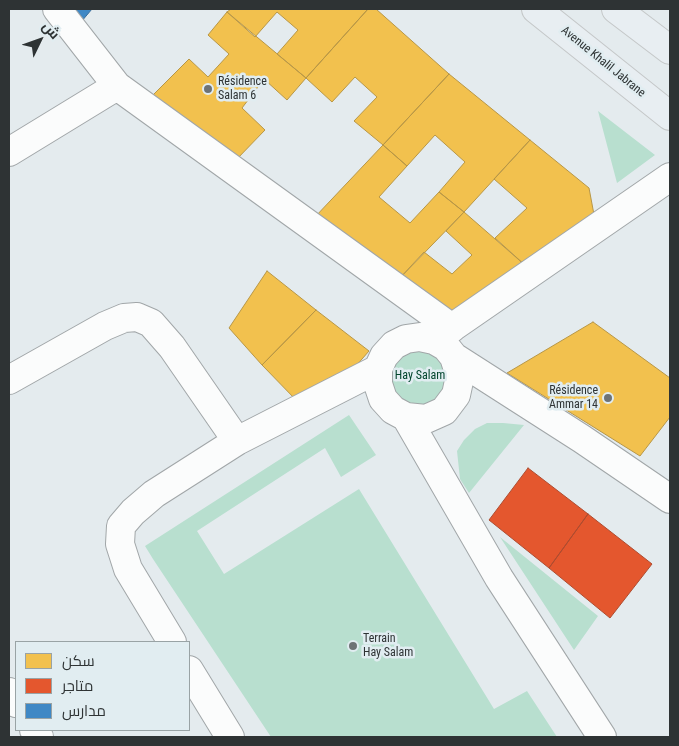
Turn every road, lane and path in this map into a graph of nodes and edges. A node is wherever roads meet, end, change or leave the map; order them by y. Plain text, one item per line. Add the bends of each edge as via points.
1 (57, 9) edge
2 (536, 9) edge
3 (616, 9) edge
4 (670, 50) edge
5 (118, 86) junction
6 (670, 116) edge
7 (9, 152) edge
8 (670, 177) edge
9 (443, 334) junction
10 (454, 357) junction
11 (378, 369) junction
12 (9, 380) edge
13 (406, 417) junction
14 (237, 441) junction
15 (670, 499) edge
16 (171, 641) edge
17 (190, 672) edge
18 (230, 737) edge
19 (602, 737) edge

1 - 5 street
2 - 6 main road, Avenue Khalil Jabrane
3 - 4 main road
5 - 7 street
5 - 9 street
8 - 9 street
9 - 10 street via 446,347
9 - 11 street via 406,339 394,345
10 - 13 street via 460,376 456,395 444,411 426,419
10 - 15 street
11 - 13 street via 383,399
11 - 14 street
12 - 14 street via 106,326 124,318 137,317 151,323 172,347
13 - 19 street via 499,578
14 - 16 street via 154,494 122,526 120,544 128,569
17 - 18 street

